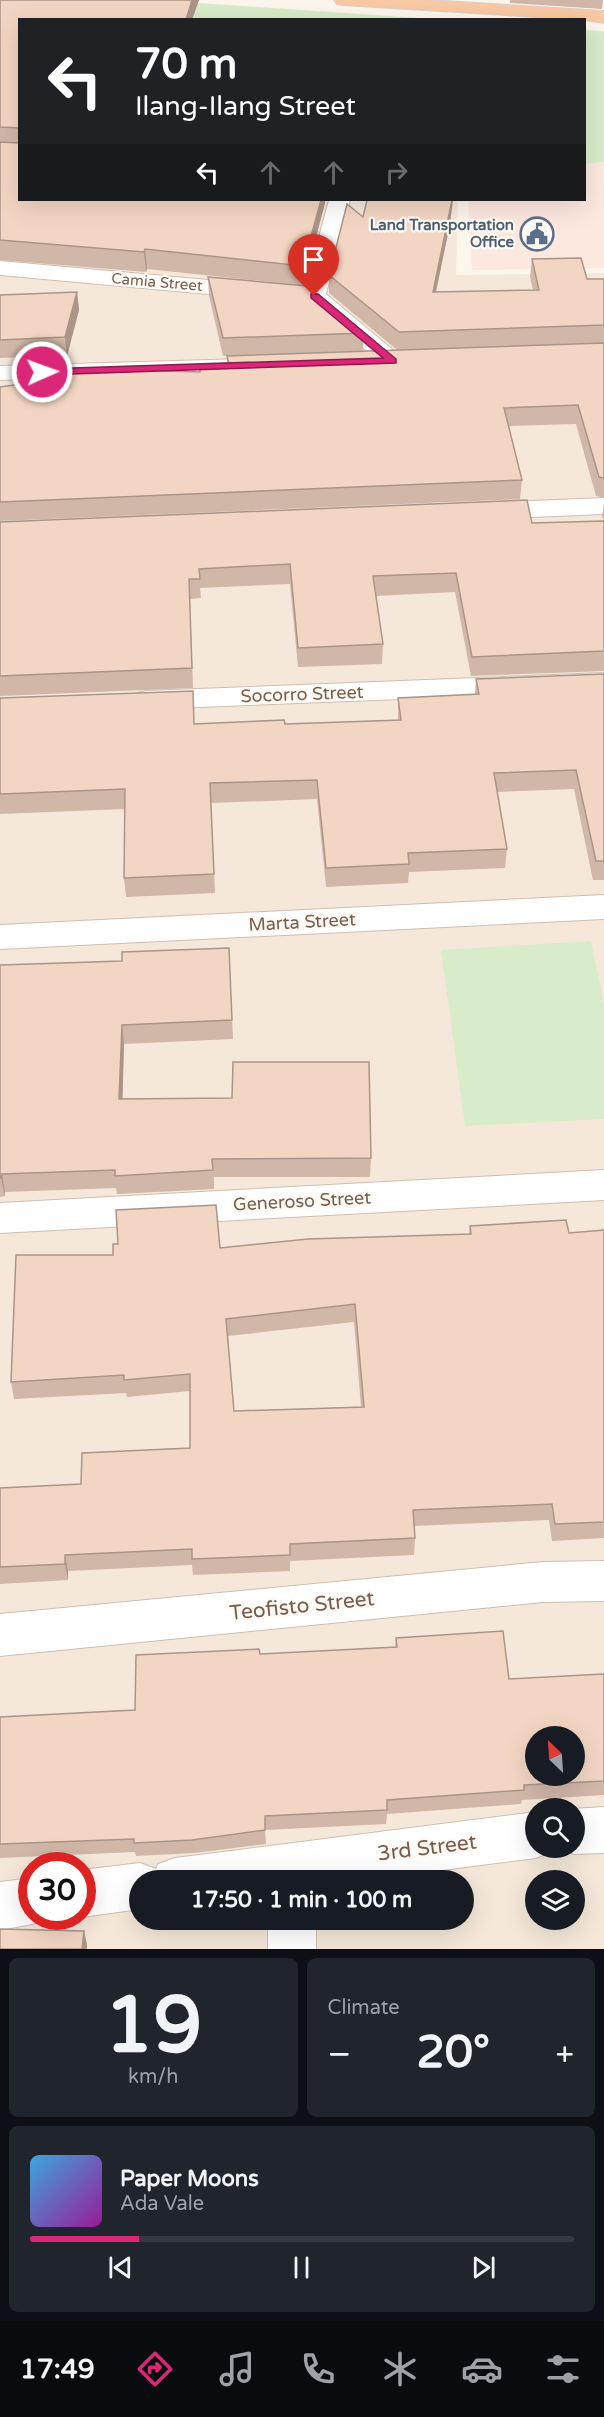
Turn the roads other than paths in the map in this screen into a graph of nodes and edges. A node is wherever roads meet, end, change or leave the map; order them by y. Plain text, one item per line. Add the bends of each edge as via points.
1 (343, 0) edge
2 (349, 0) edge
3 (604, 17) edge
4 (339, 201) edge
5 (0, 268) edge
6 (314, 296) junction
7 (356, 362) edge
8 (272, 365) edge
9 (0, 373) edge
10 (604, 506) edge
11 (462, 512) edge
12 (604, 682) edge
13 (117, 702) edge
14 (604, 907) edge
15 (0, 937) edge
16 (604, 1185) edge
17 (0, 1218) edge
18 (604, 1581) edge
19 (0, 1635) edge
20 (604, 1830) edge
21 (585, 1831) edge
22 (525, 1837) edge
23 (311, 1870) edge
24 (129, 1888) edge
25 (96, 1892) edge
26 (18, 1903) edge
27 (0, 1906) edge
28 (292, 1930) edge
29 (292, 1949) edge

1 - 2 highway
2 - 3 highway
4 - 6 street
5 - 6 street, Camia Street
6 - 7 street via 404,360
8 - 9 street
10 - 11 street
12 - 13 street, Socorro Street
14 - 15 street, Marta Street
16 - 17 street, Generoso Street
18 - 19 street, Teofisto Street via 543,1582
20 - 21 street
22 - 23 street, 3rd Street
24 - 25 street
26 - 27 street
28 - 29 street

